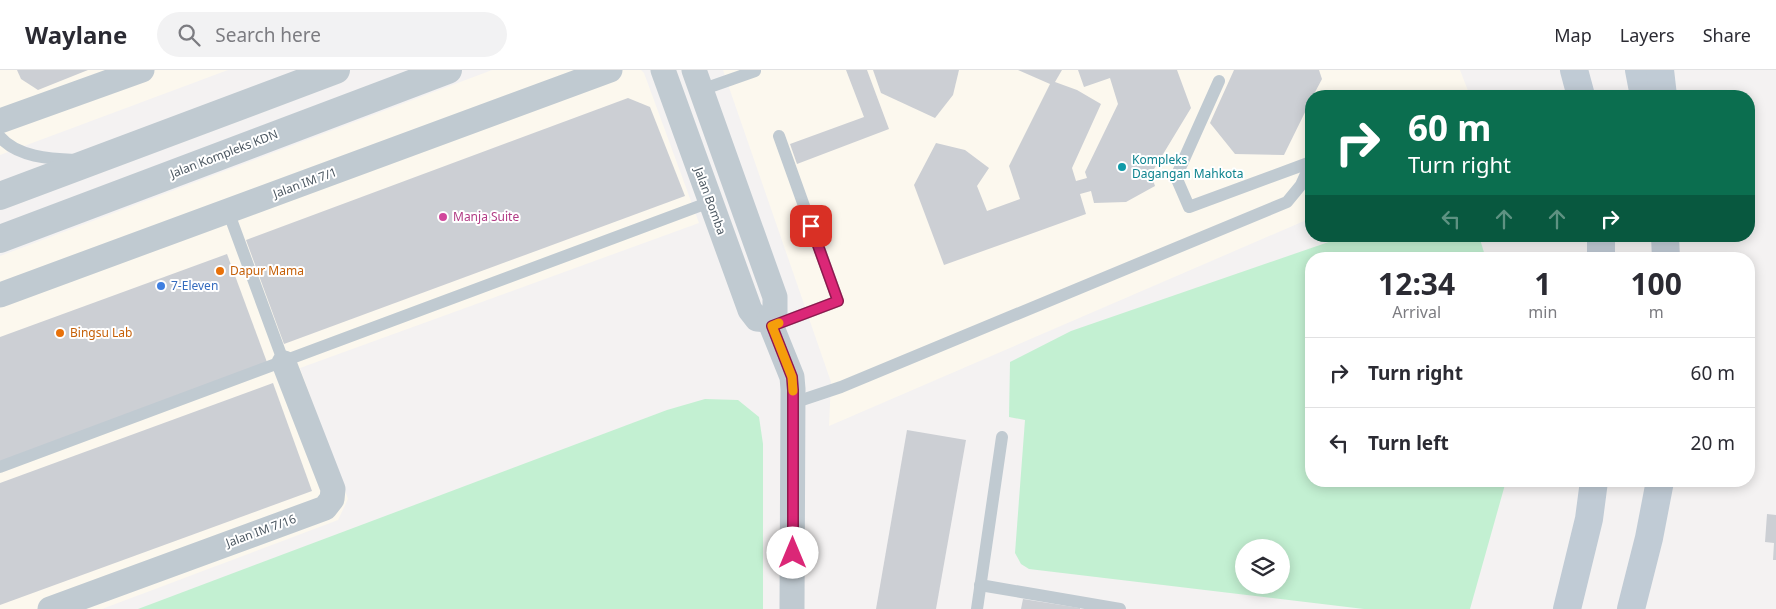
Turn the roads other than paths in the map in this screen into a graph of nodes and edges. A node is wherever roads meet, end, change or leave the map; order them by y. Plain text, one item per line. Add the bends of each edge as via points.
1 (142, 70) edge
2 (336, 70) edge
3 (448, 70) edge
4 (610, 70) edge
5 (663, 70) edge
6 (1574, 70) edge
7 (1639, 70) edge
8 (1660, 70) edge
9 (755, 72) dead end
10 (698, 80) edge
11 (1219, 81) dead end
12 (1579, 90) edge
13 (1643, 90) edge
14 (1662, 90) edge
15 (0, 121) edge
16 (779, 136) dead end
17 (0, 137) edge
18 (96, 160) junction
19 (1305, 164) edge
20 (1305, 176) edge
21 (0, 196) edge
22 (710, 202) junction
23 (228, 211) junction
24 (0, 239) edge
25 (0, 295) edge
26 (770, 323) junction
27 (284, 362) junction
28 (794, 403) junction
29 (1002, 437) dead end
30 (0, 467) edge
31 (1593, 487) edge
32 (1659, 487) edge
33 (980, 585) junction
34 (50, 609) edge
35 (792, 609) edge
36 (977, 609) edge
37 (1120, 609) edge
38 (1568, 609) edge
39 (1631, 609) edge

1 - 15 street
2 - 18 street
3 - 24 street, Jalan Kompleks KDN
4 - 23 street, Jalan IM 7/1
5 - 22 street, Jalan Bomba
6 - 12 main road
7 - 13 main road
8 - 14 main road
9 - 10 lane
10 - 26 street via 775,297 776,313
11 - 19 lane via 1176,177 1189,207
16 - 26 lane via 838,301
17 - 18 lane via 15,148 36,156
18 - 21 street
20 - 28 lane via 1287,202 841,387
22 - 26 street, Jalan Bomba via 750,310 757,319
22 - 27 lane
23 - 25 street, Jalan IM 7/1
23 - 27 lane
26 - 28 street via 792,377
27 - 30 lane
27 - 34 street, Jalan IM 7/16 via 333,489 332,499 325,508
28 - 35 street
29 - 33 lane
31 - 38 main road
32 - 39 main road
33 - 36 lane
33 - 37 lane

